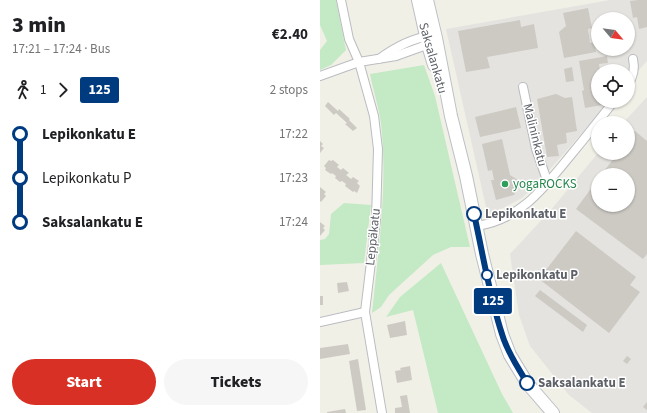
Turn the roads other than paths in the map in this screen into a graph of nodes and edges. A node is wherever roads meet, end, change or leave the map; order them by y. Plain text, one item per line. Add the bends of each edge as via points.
1 (342, 0) edge
2 (418, 0) edge
3 (427, 0) edge
4 (430, 40) junction
5 (633, 58) dead end
6 (359, 62) junction
7 (634, 64) edge
8 (320, 76) edge
9 (523, 87) dead end
10 (608, 108) edge
11 (548, 183) junction
12 (477, 226) junction
13 (365, 312) junction
14 (320, 322) edge
15 (382, 413) edge
16 (554, 413) edge

1 - 6 street, Leppäkatu via 349,39
2 - 4 main road, Saksalankatu
3 - 4 main road, Saksalankatu
4 - 6 street via 412,40 394,48 379,59
4 - 12 main road, Saksalankatu via 440,88 451,116
5 - 7 street
6 - 8 street
6 - 13 street, Leppäkatu via 374,116 378,149 376,220
9 - 11 street, Malininkatu via 536,149
10 - 11 street
11 - 12 street via 513,214
12 - 16 main road, Saksalankatu via 493,302 510,355 527,383
13 - 14 street
13 - 15 street, Leppäkatu

